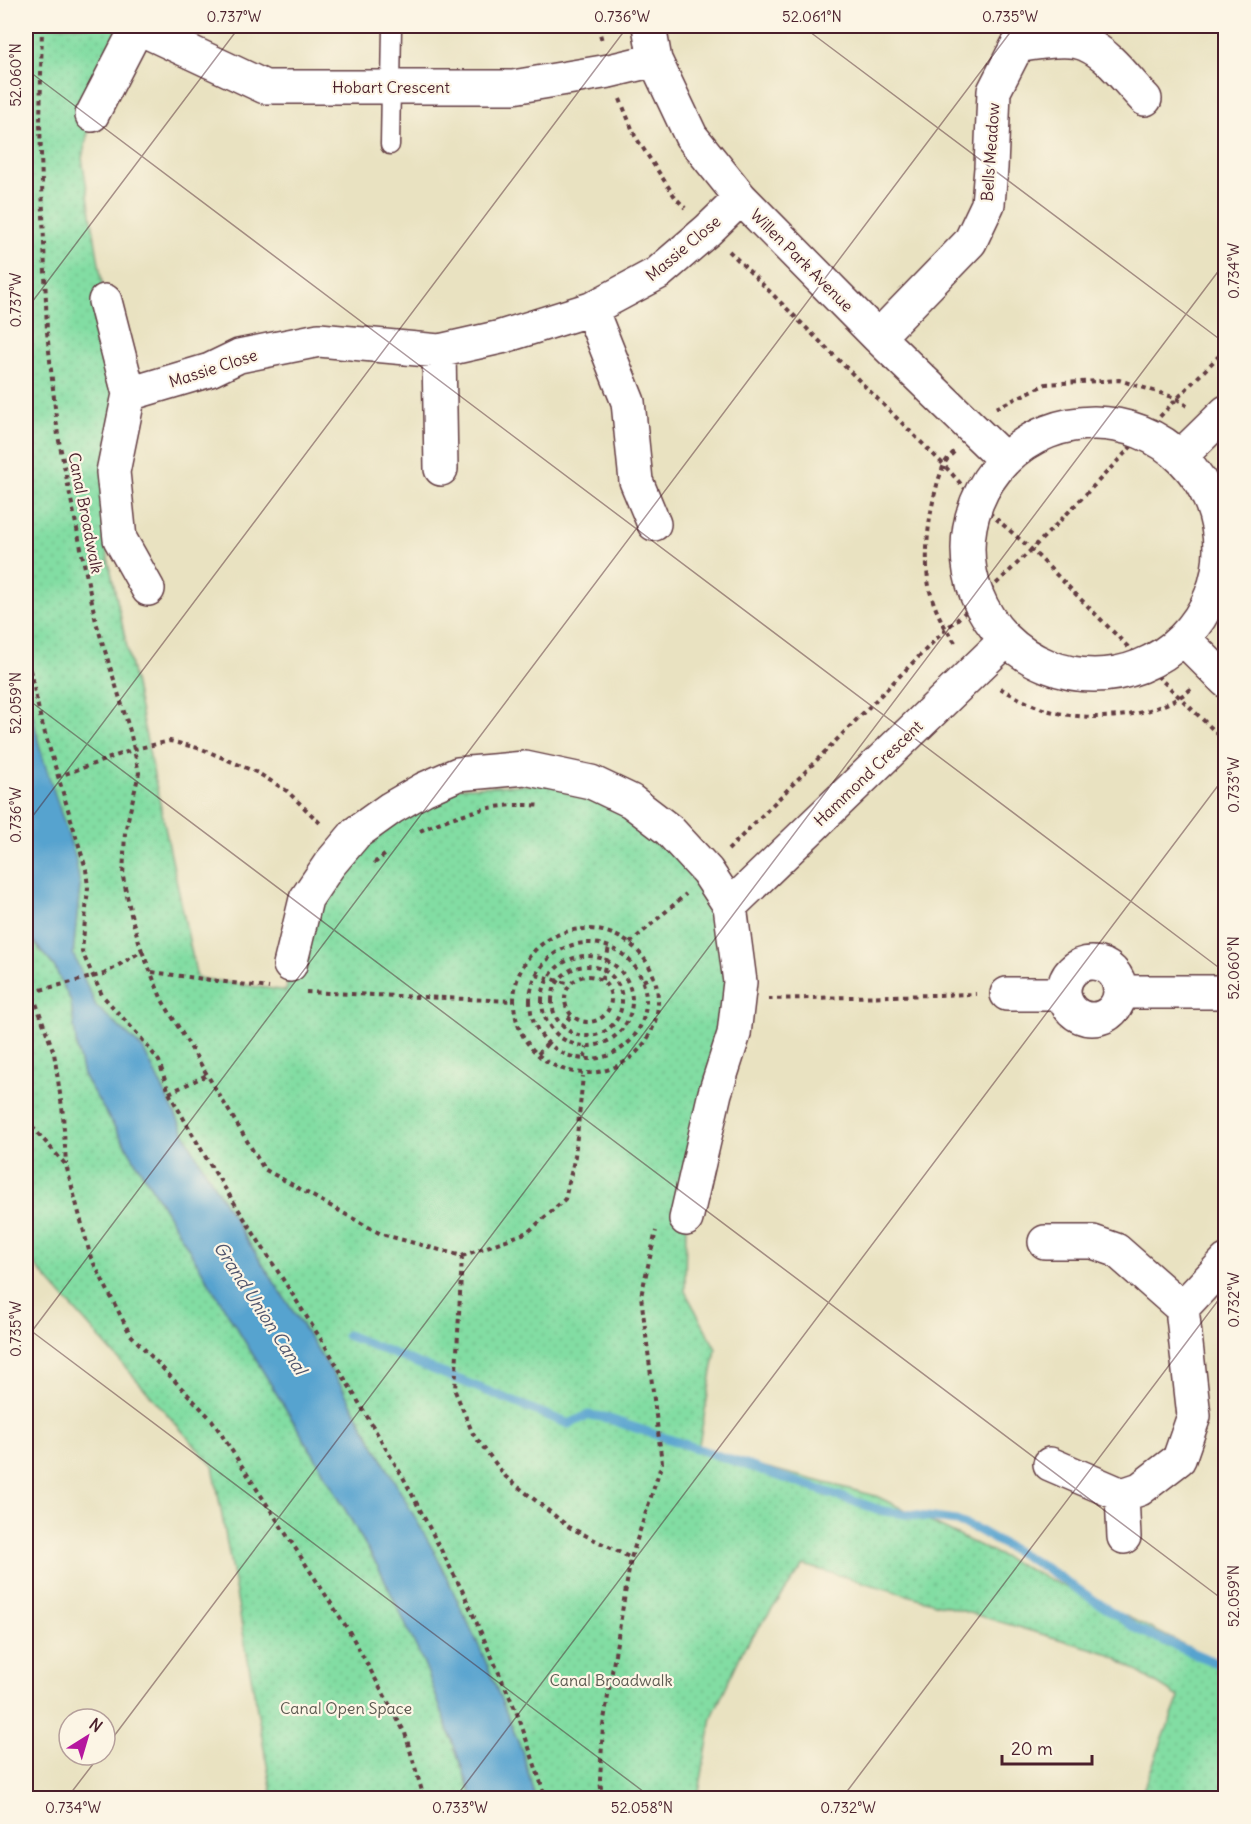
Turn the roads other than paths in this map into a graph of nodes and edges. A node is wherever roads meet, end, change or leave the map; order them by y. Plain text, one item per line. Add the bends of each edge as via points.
1 (138, 26) edge
2 (649, 26) edge
3 (392, 28) dead end
4 (1089, 34) edge
5 (655, 60) junction
6 (391, 87) junction
7 (1145, 99) dead end
8 (92, 115) dead end
9 (390, 145) dead end
10 (741, 198) junction
11 (105, 301) dead end
12 (591, 309) junction
13 (878, 337) junction
14 (439, 351) junction
15 (129, 394) junction
16 (1219, 419) edge
17 (1181, 456) junction
18 (1005, 460) junction
19 (441, 469) dead end
20 (654, 524) dead end
21 (148, 589) dead end
22 (1184, 639) junction
23 (1006, 640) junction
24 (1226, 681) edge
25 (730, 906) junction
26 (288, 982) road end
27 (1226, 992) edge
28 (1007, 994) road end
29 (672, 1222) road end
30 (1045, 1242) dead end
31 (1226, 1262) edge
32 (1182, 1308) junction
33 (1050, 1464) dead end
34 (1122, 1495) junction
35 (1124, 1537) dead end

1 - 6 street, Hobart Crescent via 265,87
1 - 8 street, Hobart Crescent
2 - 5 street, Willen Park Avenue
3 - 6 lane
4 - 7 street, Bells Meadow via 1103,55
4 - 13 street, Bells Meadow via 1017,46 994,91 988,204 970,242
5 - 6 street, Hobart Crescent via 513,87
5 - 10 street, Willen Park Avenue via 691,136
6 - 9 lane
10 - 12 street, Massie Close via 658,273
10 - 13 street, Willen Park Avenue
11 - 15 street
12 - 14 street, Massie Close via 501,337
12 - 20 street via 628,402 636,481
13 - 18 street, Willen Park Avenue
14 - 15 street, Massie Close via 319,340 239,356 210,370
14 - 19 street
15 - 21 street via 113,472 120,539
16 - 17 street
17 - 18 street via 1144,433 1102,423 1068,425 1043,434 1020,446
17 - 22 street via 1211,501 1220,530 1221,550 1215,589 1197,624
18 - 23 street via 991,475 977,502 968,555 978,601
22 - 23 street via 1146,665 1094,676 1044,665
22 - 24 street
23 - 25 street, Hammond Crescent
25 - 26 street via 707,871 669,830 631,801 591,782 525,768 458,774 391,808 346,844 306,899
25 - 29 street via 740,982 734,1034
27 - 28 street via 1120,992 1109,968 1091,963 1074,969 1064,985 1064,994
30 - 32 street via 1093,1242 1116,1250
31 - 32 street
32 - 34 street via 1194,1416 1179,1459 1140,1489
33 - 34 street
34 - 35 street

